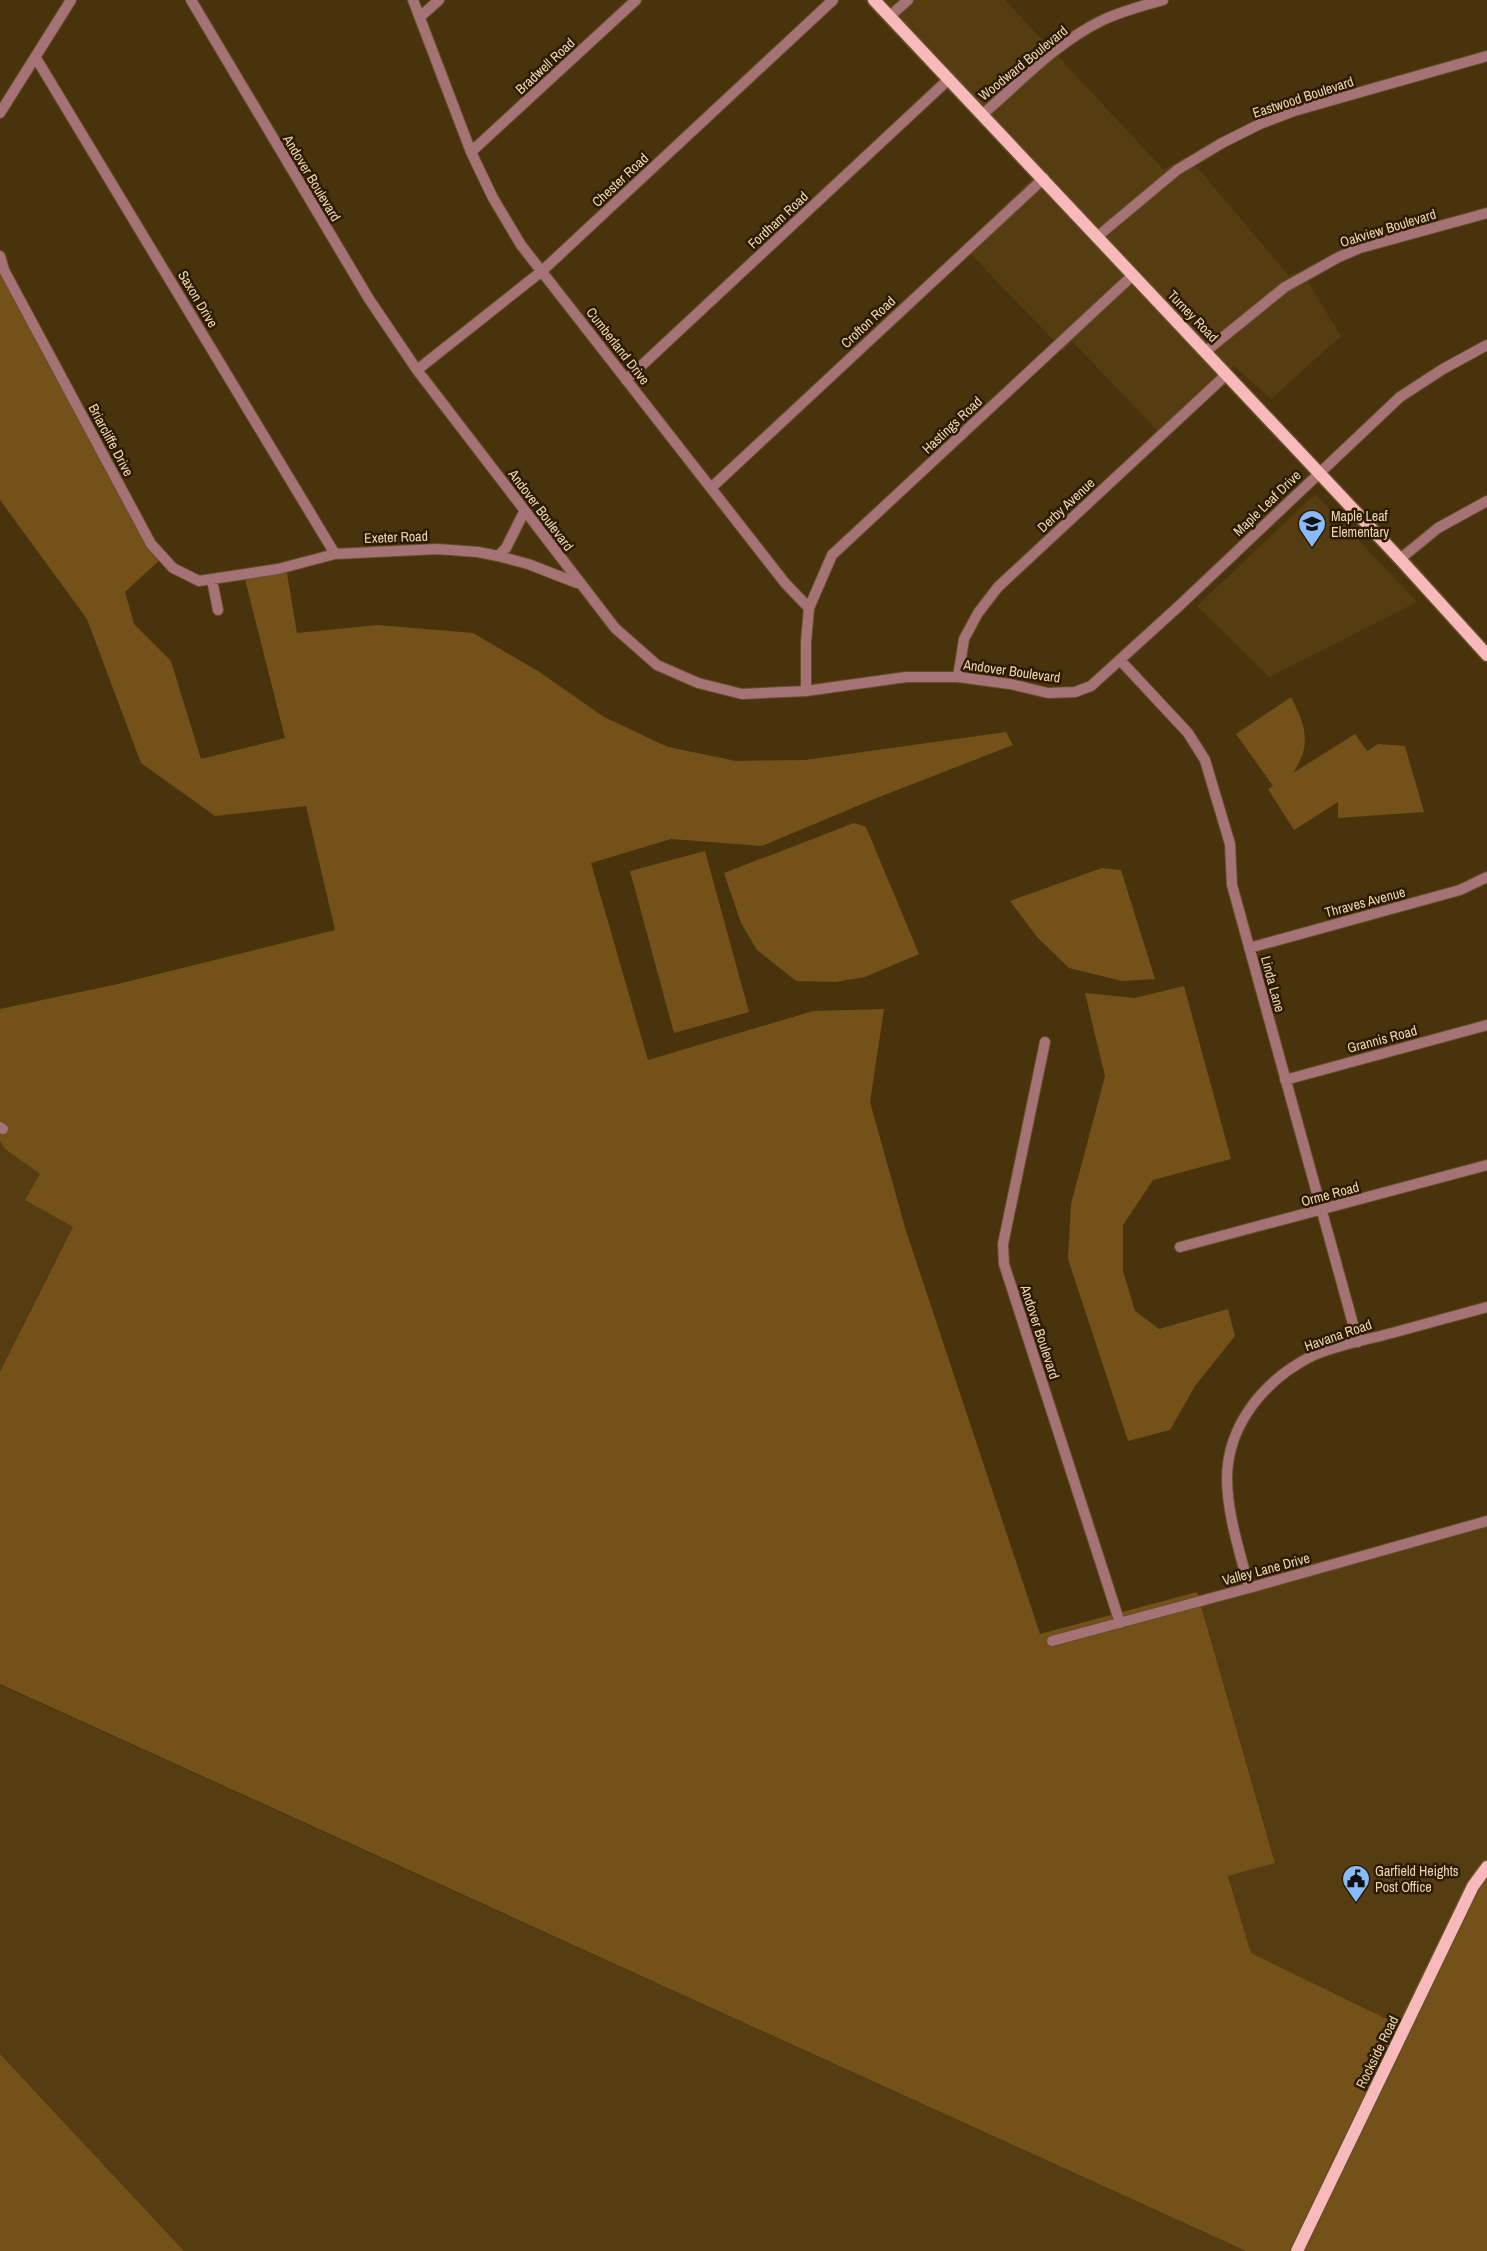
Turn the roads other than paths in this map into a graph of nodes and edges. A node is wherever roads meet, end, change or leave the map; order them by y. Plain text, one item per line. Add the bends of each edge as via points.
1 (72, 0) edge
2 (191, 0) edge
3 (414, 0) edge
4 (439, 0) edge
5 (636, 0) edge
6 (833, 0) edge
7 (874, 0) edge
8 (908, 0) edge
9 (1163, 0) edge
10 (891, 15) junction
11 (421, 16) junction
12 (1487, 56) edge
13 (36, 58) junction
14 (949, 79) junction
15 (0, 113) edge
16 (983, 114) junction
17 (471, 152) junction
18 (1044, 178) junction
19 (1487, 213) edge
20 (1098, 236) junction
21 (0, 256) edge
22 (542, 271) junction
23 (1133, 275) junction
24 (1487, 345) edge
25 (1206, 351) junction
26 (417, 370) junction
27 (1227, 374) junction
28 (626, 380) junction
29 (1319, 473) junction
30 (712, 487) junction
31 (1487, 501) edge
32 (524, 512) junction
33 (335, 554) junction
34 (498, 556) junction
35 (1400, 559) junction
36 (212, 580) junction
37 (579, 584) junction
38 (809, 608) junction
39 (218, 610) dead end
40 (1487, 655) edge
41 (1120, 660) junction
42 (958, 677) junction
43 (806, 691) junction
44 (1075, 692) joint
45 (1487, 877) edge
46 (1249, 948) junction
47 (1487, 1025) edge
48 (1045, 1042) dead end
49 (1285, 1080) junction
50 (1487, 1165) edge
51 (1322, 1210) junction
52 (1180, 1248) dead end
53 (1487, 1307) edge
54 (1358, 1342) junction
55 (1487, 1521) edge
56 (1249, 1588) junction
57 (1120, 1623) junction
58 (1052, 1641) dead end
59 (1487, 1867) edge
60 (1297, 2251) edge

1 - 13 street
2 - 26 street, Andover Boulevard via 369,299
3 - 11 street, Cumberland Drive
4 - 11 street
5 - 17 street, Bradwell Road
6 - 22 street, Chester Road
7 - 10 main road, Turney Road
8 - 10 street
9 - 16 street, Woodward Boulevard via 1120,12 1086,30 1034,68
10 - 14 main road, Turney Road
11 - 17 street, Cumberland Drive
12 - 20 street, Eastwood Boulevard via 1294,111 1238,134 1177,170
13 - 15 street
13 - 33 street, Saxon Drive
14 - 16 main road, Turney Road
14 - 28 street, Fordham Road
16 - 18 main road, Turney Road
17 - 22 street, Cumberland Drive via 521,245
18 - 20 main road, Turney Road
18 - 30 street, Crofton Road
19 - 25 street, Oakview Boulevard via 1360,248 1332,261 1285,286
20 - 23 main road, Turney Road
21 - 36 street, Briarcliffe Drive via 9,279 151,544 173,568 199,581
22 - 26 street, Chester Road
22 - 28 street, Cumberland Drive
23 - 25 main road, Turney Road
23 - 38 street, Hastings Road via 832,556
24 - 29 street, Maple Leaf Drive via 1400,397
25 - 27 main road, Turney Road
26 - 32 street, Andover Boulevard
27 - 29 main road, Turney Road
27 - 42 street, Derby Avenue via 998,587 978,613 964,639
28 - 30 street, Cumberland Drive
29 - 35 main road, Turney Road
29 - 41 street, Maple Leaf Drive
30 - 38 street, Cumberland Drive via 785,583
31 - 35 street via 1438,528
32 - 34 street via 506,548
32 - 37 street, Andover Boulevard
33 - 34 street, Exeter Road via 437,549
33 - 36 street, Exeter Road via 278,569
34 - 37 street, Exeter Road
35 - 40 main road, Turney Road
36 - 39 street
37 - 43 street, Andover Boulevard via 615,628 657,665 698,683 742,694
38 - 43 street
41 - 44 street, Maple Leaf Drive via 1091,686
41 - 46 street, Linda Lane via 1188,733 1205,760 1230,844 1232,885
42 - 43 street, Andover Boulevard via 906,677
42 - 44 street, Andover Boulevard via 1048,692
45 - 46 street, Thraves Avenue via 1460,890
46 - 49 street, Linda Lane
47 - 49 street, Grannis Road
48 - 57 street, Andover Boulevard via 1003,1244 1004,1264
49 - 51 street, Linda Lane
50 - 51 street, Orme Road
51 - 52 street, Orme Road
51 - 54 street, Linda Lane
53 - 54 street, Havana Road
54 - 56 street, Havana Road via 1313,1356 1284,1373 1262,1392 1242,1420 1231,1448 1227,1476 1230,1512
55 - 56 street, Valley Lane Drive
56 - 57 street, Valley Lane Drive
57 - 58 street, Valley Lane Drive
59 - 60 main road, Rockside Road via 1474,1886

